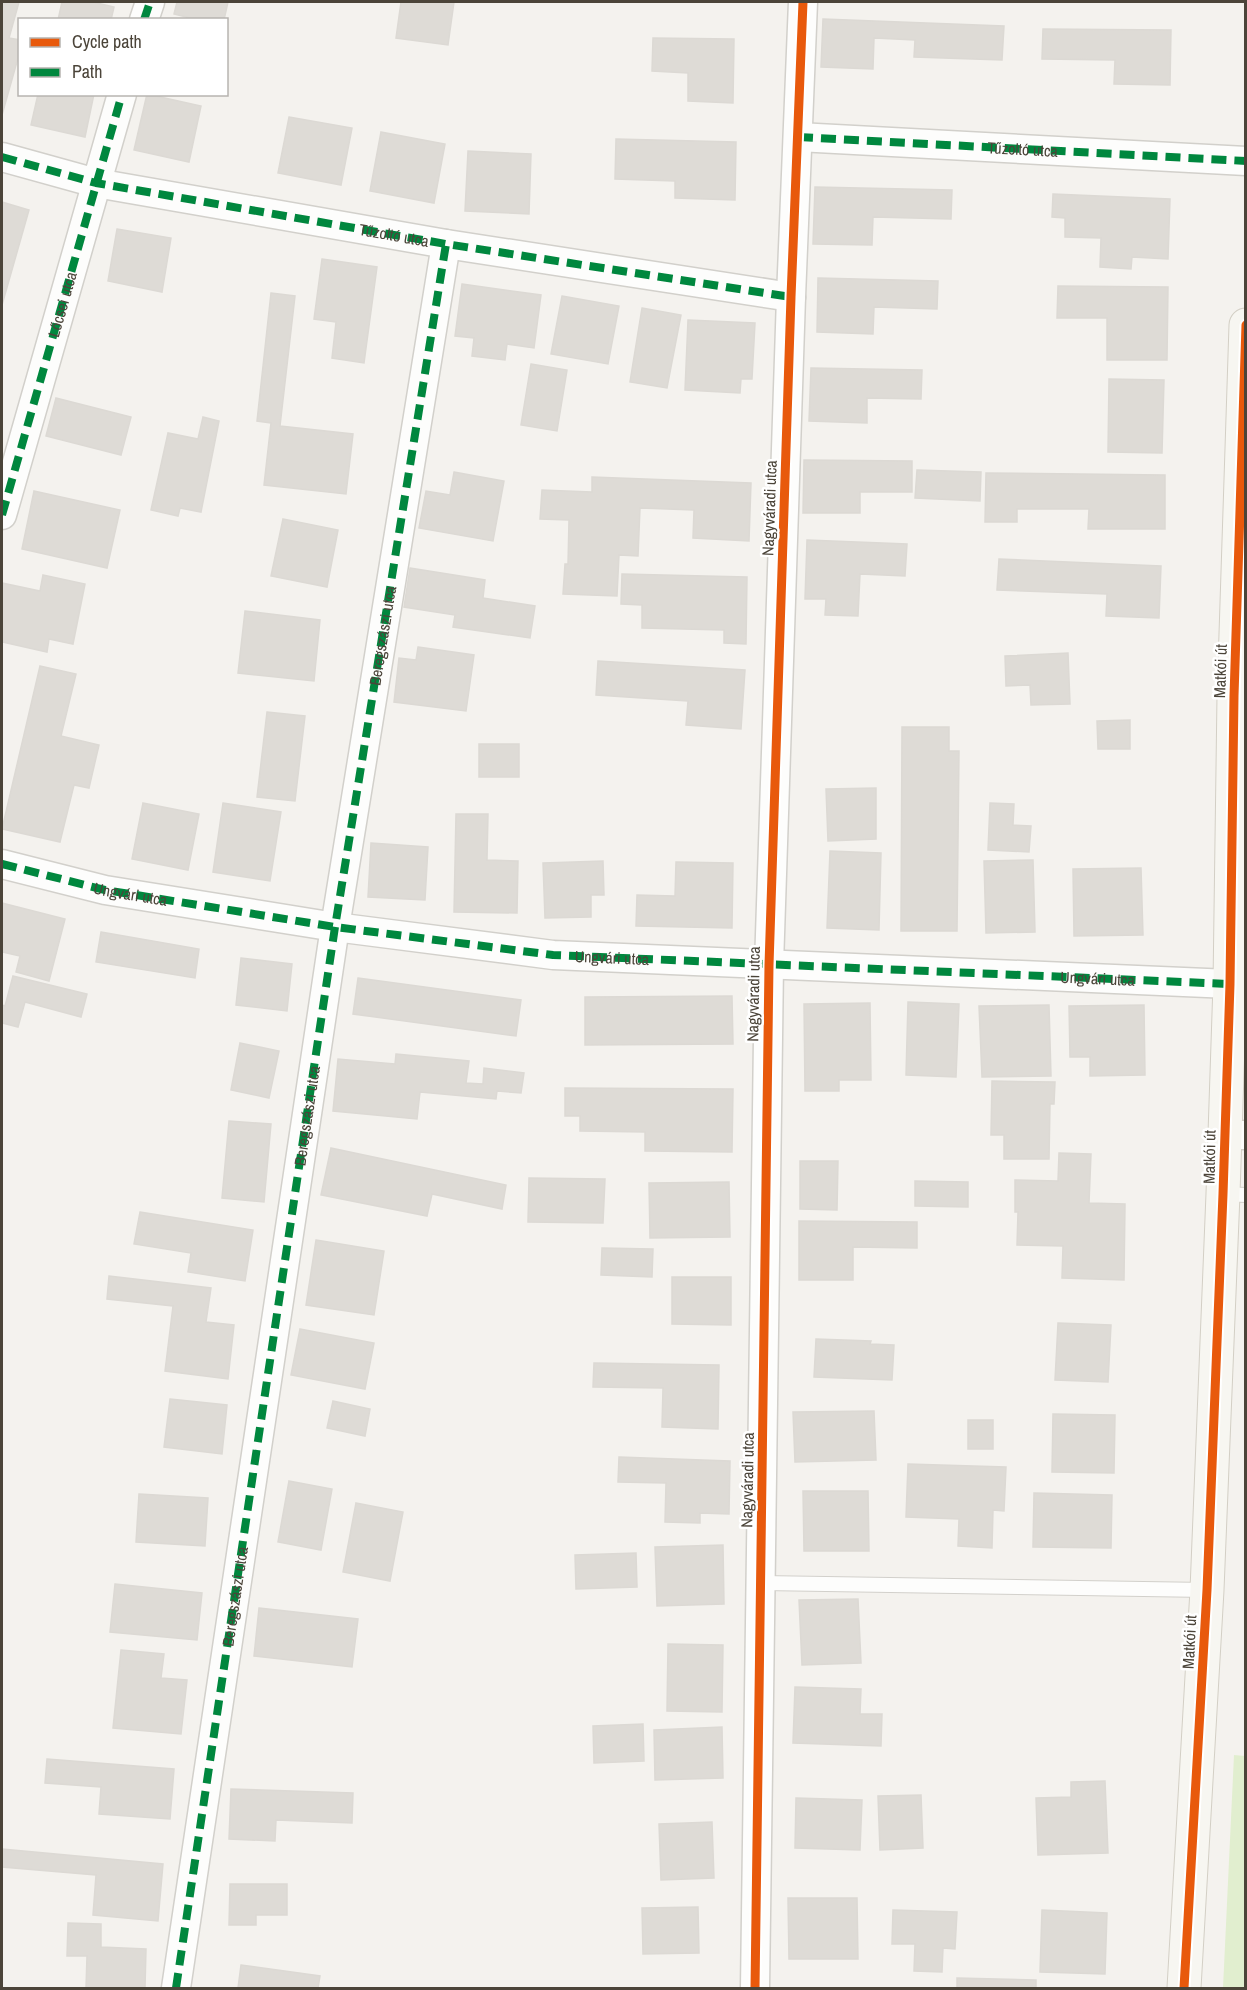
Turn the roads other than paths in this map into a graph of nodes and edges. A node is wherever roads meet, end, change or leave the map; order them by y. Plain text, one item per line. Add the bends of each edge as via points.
1 (150, 2) edge
2 (803, 2) edge
3 (145, 18) edge
4 (121, 96) edge
5 (798, 137) junction
6 (2, 157) edge
7 (1245, 161) edge
8 (96, 183) junction
9 (446, 244) junction
10 (791, 297) junction
11 (1245, 325) edge
12 (2, 516) edge
13 (1240, 697) edge
14 (2, 864) edge
15 (335, 927) junction
16 (769, 965) junction
17 (1230, 984) junction
18 (1235, 1135) edge
19 (1234, 1194) edge
20 (761, 1583) junction
21 (1207, 1590) junction
22 (176, 1989) edge
23 (754, 1989) edge
24 (1184, 1989) edge

1 - 3 street
2 - 5 street, Nagyváradi utca
4 - 8 street, Lőcsei utca
5 - 7 street, Tűzoltó utca
5 - 10 street, Nagyváradi utca
6 - 8 street, Tűzoltó utca
8 - 9 street, Tűzoltó utca
8 - 12 street, Lőcsei utca
9 - 10 street, Tűzoltó utca
9 - 15 street, Beregszászi utca
10 - 16 street, Nagyváradi utca
11 - 13 street, Matkói út
13 - 17 street, Matkói út
14 - 15 street, Ungvári utca via 105,890
15 - 16 street, Ungvári utca via 553,955
15 - 22 street, Beregszászi utca
16 - 17 street, Ungvári utca
16 - 20 street, Nagyváradi utca
17 - 18 street, Matkói út
18 - 19 street, Matkói út
19 - 21 street, Matkói út
20 - 21 lane
20 - 23 street, Nagyváradi utca
21 - 24 street, Matkói út

